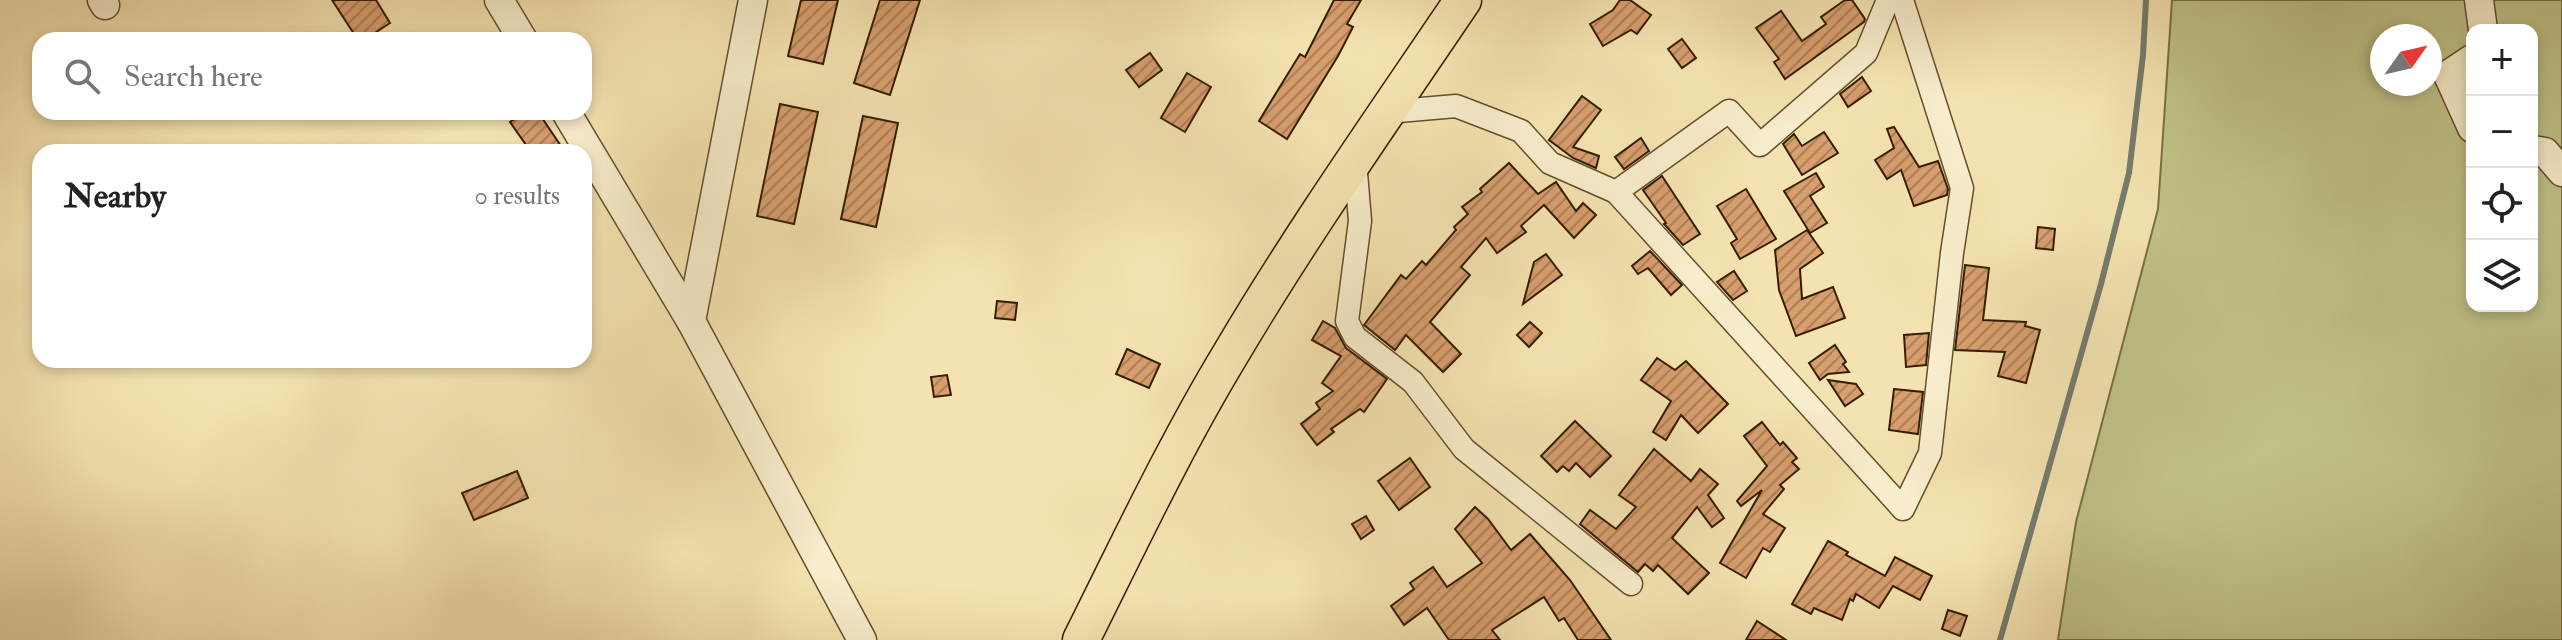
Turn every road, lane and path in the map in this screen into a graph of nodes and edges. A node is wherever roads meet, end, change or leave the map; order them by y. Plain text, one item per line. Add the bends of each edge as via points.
1 (753, 0) edge
2 (1463, 0) edge
3 (1888, 0) edge
4 (1902, 0) edge
5 (2479, 0) edge
6 (501, 1) edge
7 (2482, 24) edge
8 (518, 32) edge
9 (2466, 63) edge
10 (1387, 112) junction
11 (2466, 115) edge
12 (571, 120) edge
13 (585, 144) edge
14 (2538, 151) edge
15 (592, 155) edge
16 (1355, 159) junction
17 (2562, 172) edge
18 (1616, 192) junction
19 (691, 321) junction
20 (1631, 584) dead end
21 (862, 640) edge
22 (1081, 640) edge

1 - 19 street
2 - 10 highway
3 - 18 street via 1866,53 1760,145 1729,111
4 - 18 street via 1962,188 1930,453 1903,509
5 - 7 street
6 - 8 street
9 - 11 street via 2448,75
10 - 16 highway
10 - 18 street via 1456,106 1521,131 1550,163
12 - 13 street
14 - 17 street
15 - 19 street
16 - 20 street via 1360,221 1347,321 1355,337 1413,382 1464,449
16 - 22 highway via 1190,424
19 - 21 street

